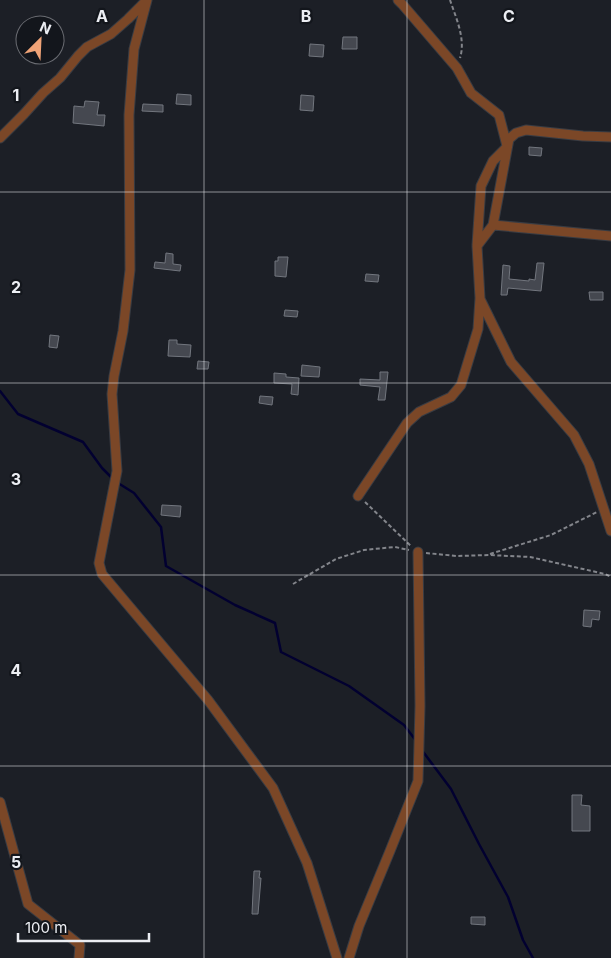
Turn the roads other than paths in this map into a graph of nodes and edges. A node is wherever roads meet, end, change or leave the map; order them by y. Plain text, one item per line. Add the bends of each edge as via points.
1 (147, 0) edge
2 (398, 0) edge
3 (611, 137) edge
4 (0, 138) edge
5 (508, 147) junction
6 (493, 225) junction
7 (611, 236) edge
8 (477, 246) junction
9 (480, 298) junction
10 (358, 496) road end
11 (607, 506) edge
12 (611, 531) edge
13 (418, 552) road end
14 (0, 802) edge
15 (79, 958) edge
16 (337, 958) edge
17 (349, 958) edge

1 - 4 street via 111,34 87,47
1 - 16 street via 134,49 129,115 130,270 112,394 117,471 100,563 102,574 208,700 274,788 307,863
2 - 5 street via 457,68 471,93 499,115
3 - 5 street via 526,130 509,139
5 - 6 street
5 - 8 street via 493,160 481,186
6 - 7 street
6 - 8 street
8 - 9 street
9 - 10 street via 478,330 461,385 451,397 419,412 407,422
9 - 11 street via 511,362 574,435
11 - 12 street
13 - 17 street via 418,781 358,926
14 - 15 street via 28,904 80,945

